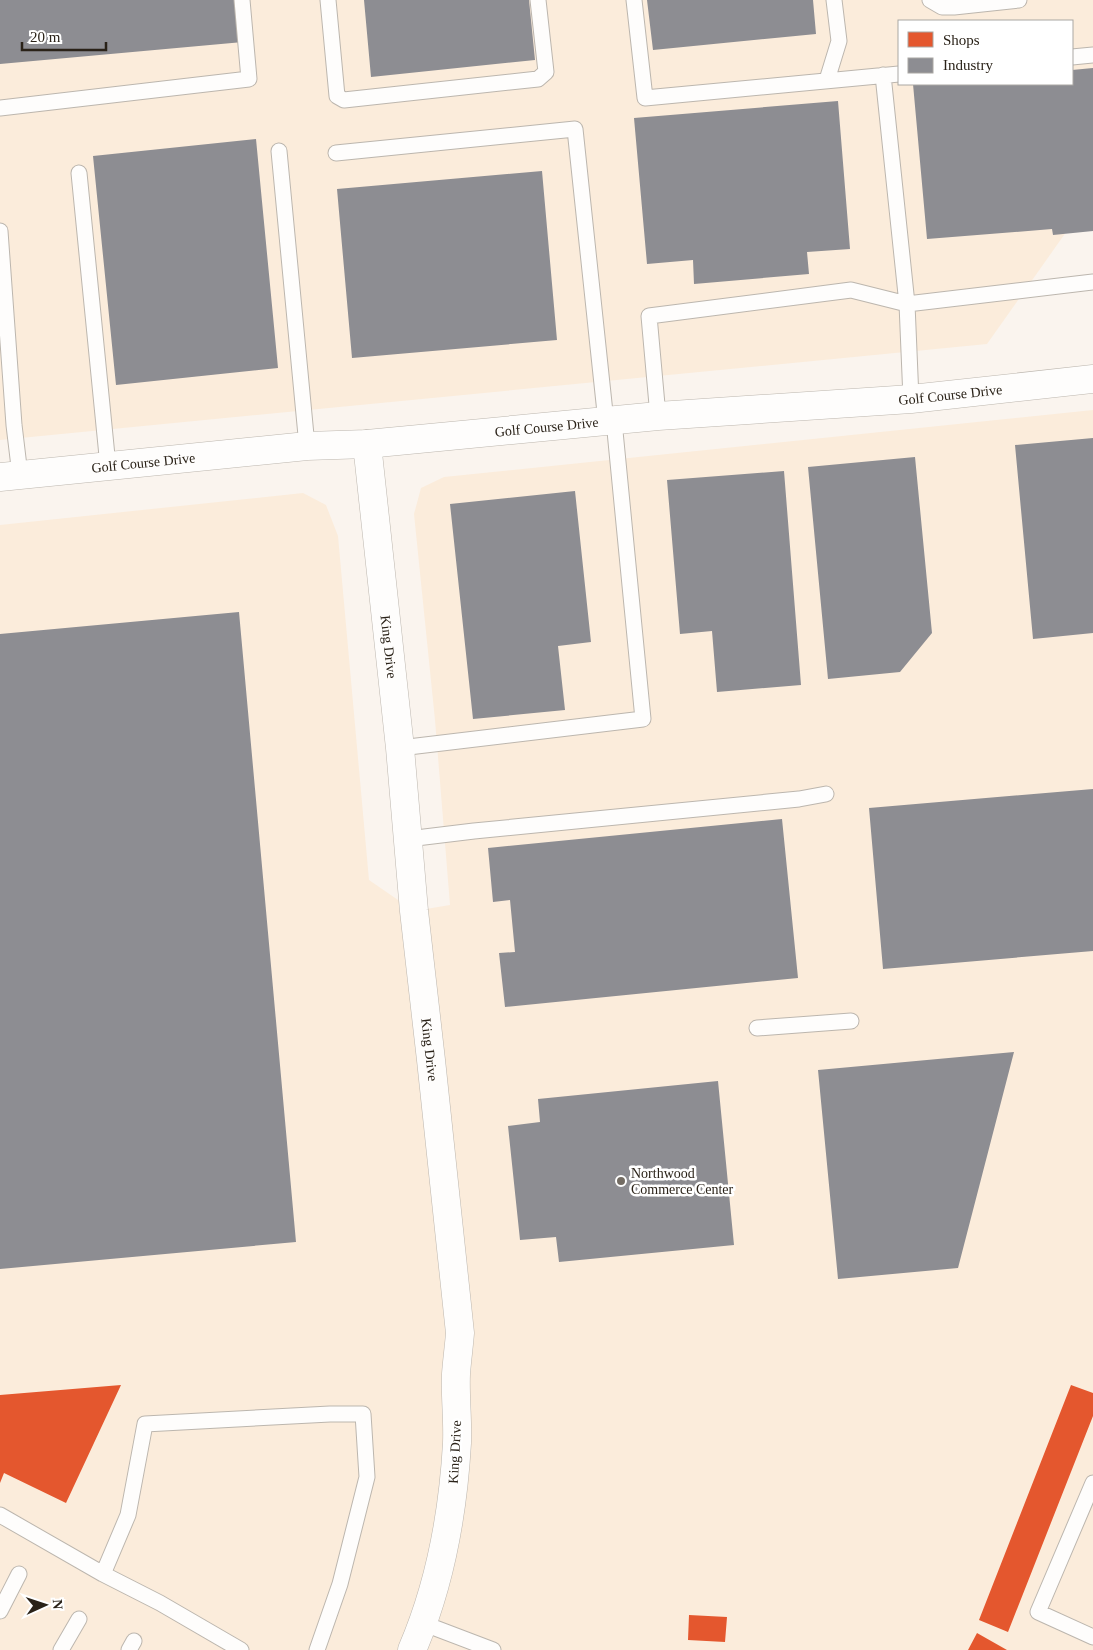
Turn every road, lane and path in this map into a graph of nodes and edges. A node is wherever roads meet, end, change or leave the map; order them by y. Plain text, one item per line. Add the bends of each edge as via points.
1 (242, 0) edge
2 (328, 0) edge
3 (538, 0) edge
4 (634, 0) edge
5 (834, 0) edge
6 (930, 0) edge
7 (1019, 0) edge
8 (1093, 55) edge
9 (1073, 57) edge
10 (898, 74) edge
11 (883, 75) junction
12 (827, 80) junction
13 (0, 108) edge
14 (279, 151) dead end
15 (336, 153) dead end
16 (79, 173) dead end
17 (0, 231) edge
18 (1093, 282) edge
19 (907, 304) junction
20 (1093, 379) edge
21 (911, 399) junction
22 (658, 416) junction
23 (610, 422) junction
24 (367, 444) junction
25 (307, 446) junction
26 (108, 466) junction
27 (10, 476) edge
28 (400, 748) junction
29 (826, 794) dead end
30 (408, 840) junction
31 (851, 1021) dead end
32 (757, 1028) dead end
33 (1093, 1482) edge
34 (0, 1515) edge
35 (19, 1574) dead end
36 (103, 1574) junction
37 (0, 1611) edge
38 (79, 1619) dead end
39 (422, 1622) junction
40 (1093, 1637) edge
41 (61, 1650) edge
42 (241, 1650) edge
43 (317, 1650) edge
44 (412, 1650) edge
45 (493, 1650) edge

1 - 13 lane via 250,79
2 - 3 lane via 337,96 344,100 538,79 546,72
4 - 12 lane via 645,98
5 - 12 lane via 839,41
6 - 7 lane via 948,7
8 - 9 lane
10 - 11 lane
11 - 12 lane
11 - 19 lane
14 - 25 lane
15 - 23 lane via 575,129
16 - 26 lane
17 - 27 lane via 14,425
18 - 19 lane
19 - 21 lane
19 - 22 lane via 851,290 649,316
20 - 21 street, Golf Course Drive
21 - 22 street, Golf Course Drive
22 - 23 street, Golf Course Drive
23 - 24 street, Golf Course Drive
23 - 28 lane via 643,719
24 - 25 street, Golf Course Drive
24 - 28 street, King Drive
25 - 26 street, Golf Course Drive
26 - 27 street, Golf Course Drive
28 - 30 street, King Drive
29 - 30 lane
30 - 39 street, King Drive via 460,1333 456,1375 457,1441 451,1508 438,1572
31 - 32 lane
33 - 40 lane via 1038,1612
34 - 36 lane
35 - 37 lane
36 - 42 lane
36 - 43 lane via 128,1515 145,1424 363,1414 367,1477 340,1584
38 - 41 lane
39 - 44 street, King Drive
39 - 45 lane

